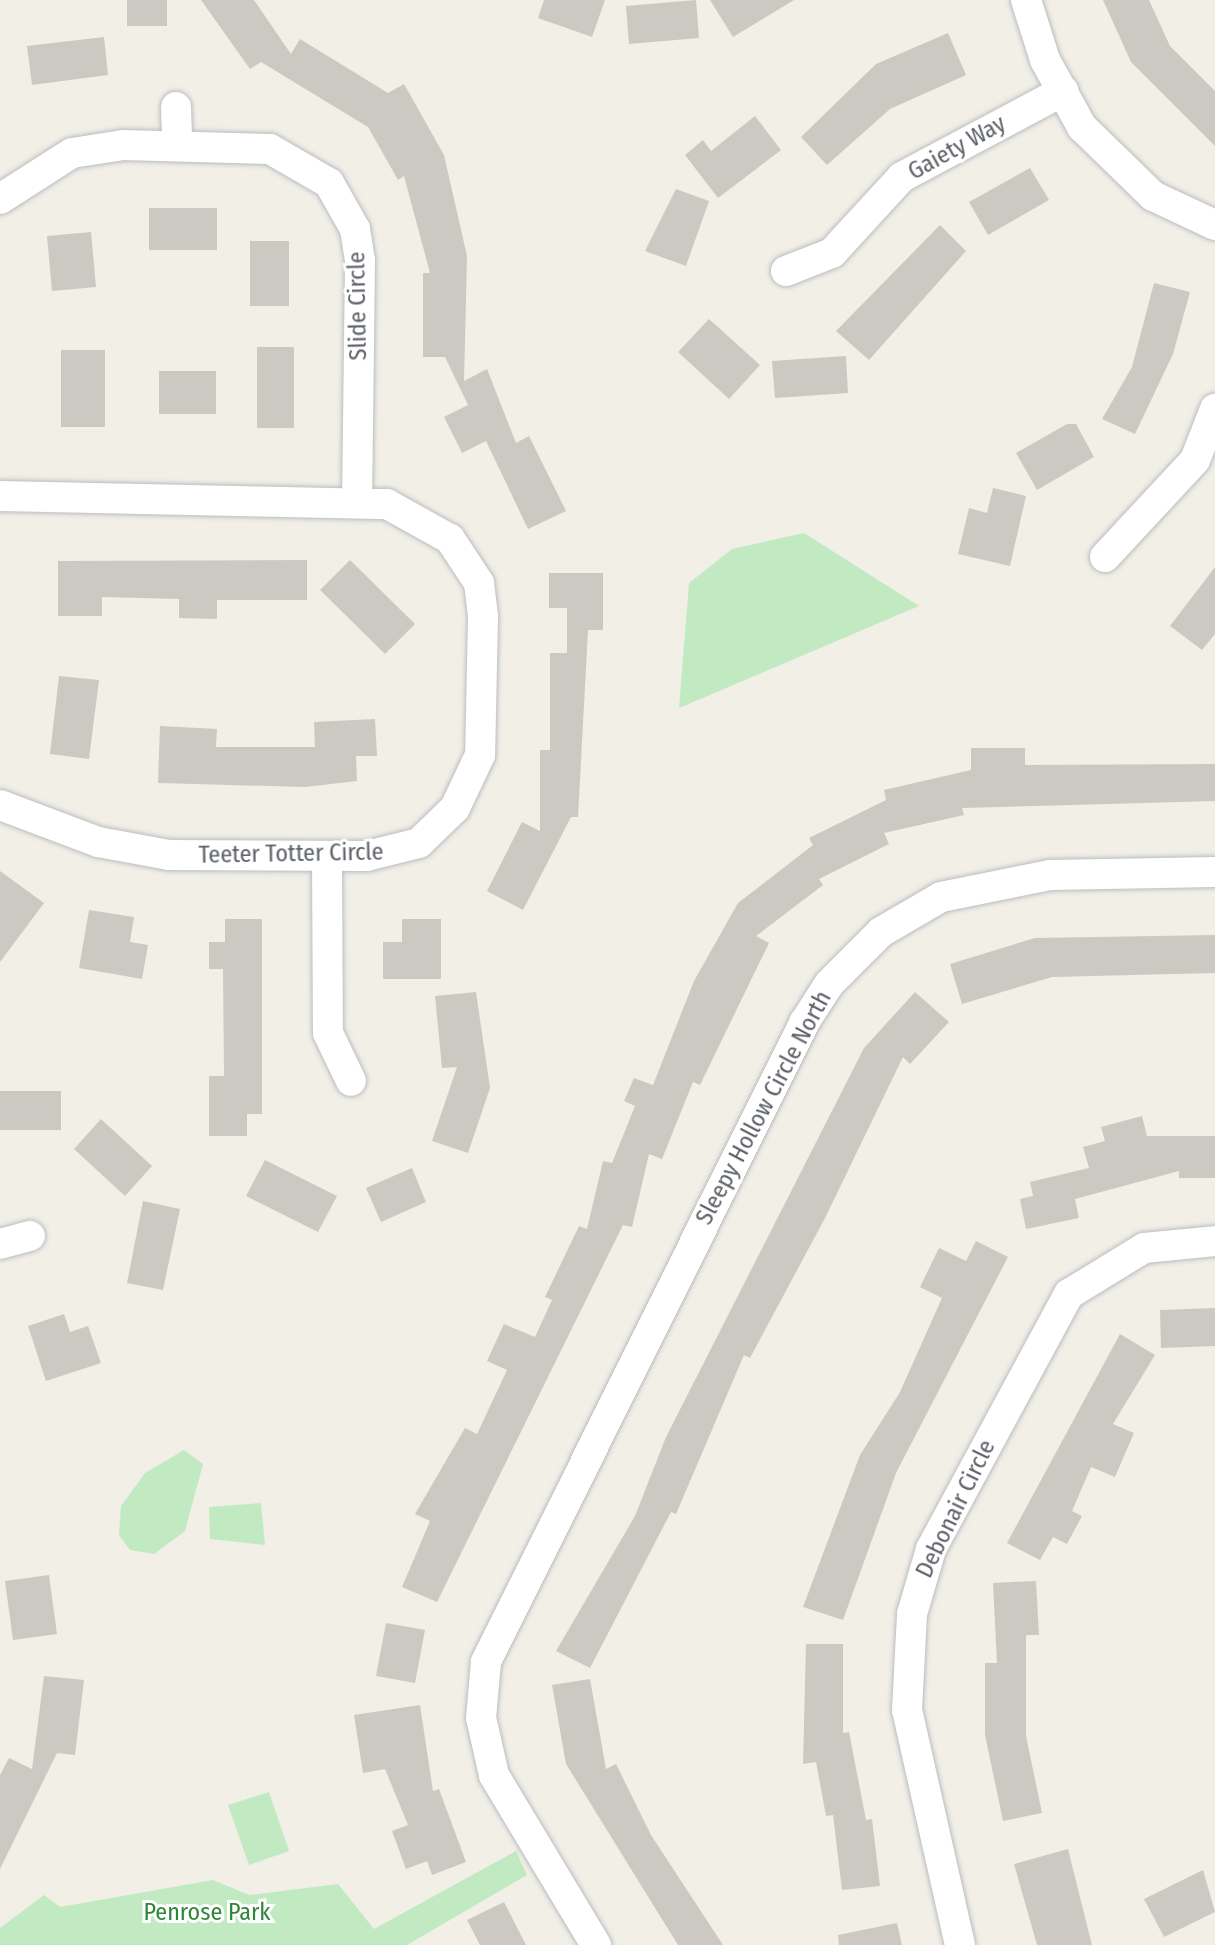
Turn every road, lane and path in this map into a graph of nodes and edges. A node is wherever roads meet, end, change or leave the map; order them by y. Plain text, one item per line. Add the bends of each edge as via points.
1 (1026, 0) edge
2 (1063, 91) junction
3 (176, 107) dead end
4 (177, 145) junction
5 (0, 199) edge
6 (1215, 225) edge
7 (786, 271) dead end
8 (1215, 409) edge
9 (0, 496) edge
10 (357, 501) junction
11 (1105, 557) dead end
12 (0, 805) edge
13 (327, 856) junction
14 (1215, 872) edge
15 (351, 1081) dead end
16 (30, 1236) dead end
17 (1215, 1241) edge
18 (0, 1244) edge
19 (596, 1945) edge
20 (960, 1945) edge

1 - 2 street
2 - 6 street via 1082,127 1129,177
2 - 7 street, Gaiety Way via 902,177 832,253
3 - 4 street
4 - 5 street, Slide Circle via 72,153
4 - 10 street, Slide Circle via 270,149 329,183 344,204 360,261
8 - 11 street via 1195,460
9 - 10 street, Teeter Totter Circle
10 - 13 street, Teeter Totter Circle via 413,513 434,527 479,583 480,755 455,808 419,843 367,856
12 - 13 street, Teeter Totter Circle via 134,851
13 - 15 street via 328,1033
14 - 19 street, Sleepy Hollow Circle North via 1050,875 975,886 910,913 853,958 804,1023 499,1624 481,1718 494,1775
16 - 18 street
17 - 20 street, Debonair Circle via 1144,1248 1069,1294 919,1584 907,1710

